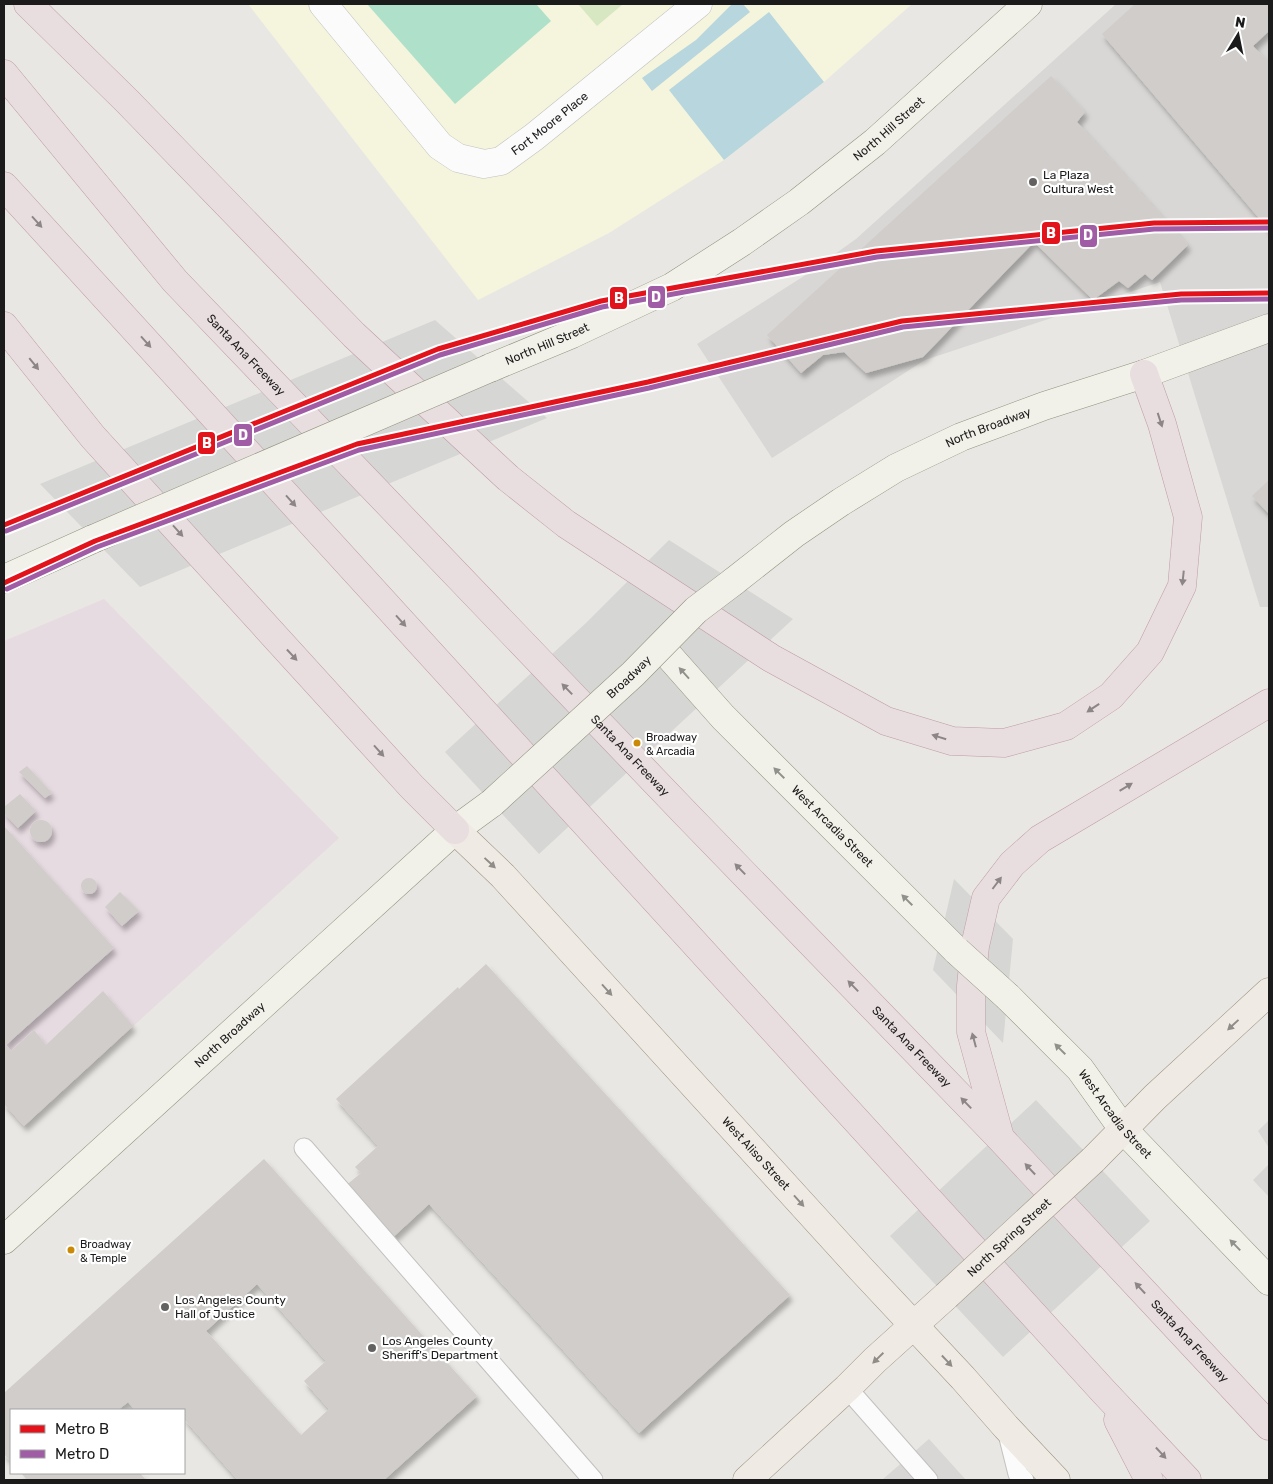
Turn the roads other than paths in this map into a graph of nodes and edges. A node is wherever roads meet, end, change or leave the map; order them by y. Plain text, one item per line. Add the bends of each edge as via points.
1 (28, 4) edge
2 (323, 4) edge
3 (698, 4) edge
4 (1028, 4) edge
5 (4, 74) edge
6 (4, 186) edge
7 (4, 326) edge
8 (1269, 328) edge
9 (1144, 374) junction
10 (4, 579) edge
11 (734, 582) joint
12 (661, 647) junction
13 (1269, 703) edge
14 (455, 830) junction
15 (1269, 992) edge
16 (1123, 1129) junction
17 (1000, 1138) junction
18 (304, 1148) dead end
19 (4, 1240) edge
20 (1269, 1281) edge
21 (914, 1325) junction
22 (846, 1388) junction
23 (1104, 1392) junction
24 (1006, 1426) junction
25 (1269, 1426) edge
26 (593, 1480) edge
27 (747, 1480) edge
28 (928, 1480) edge
29 (1024, 1480) edge
30 (1056, 1480) edge
31 (1148, 1480) edge
32 (1187, 1480) edge

9 -> 1 highway via 1188,517 1182,586 1150,652 1111,696 1066,726 1004,743 952,741 886,721 771,658 566,524 508,478 354,335
2 - 3 street, Fort Moore Place via 440,146 458,158 484,164 501,161 534,137
4 - 10 main road, North Hill Street, bridge via 876,142 799,202 672,286 572,334
17 -> 5 highway, Santa Ana Freeway via 175,281
6 -> 23 highway
7 -> 14 highway via 110,456
8 - 9 main road, North Broadway
9 - 11 main road, North Broadway via 961,437 896,468 794,534
11 - 12 main road, Broadway, bridge via 696,610
12 - 14 main road, Broadway, bridge via 492,803
16 -> 12 main road, West Arcadia Street, bridge via 1080,1069 949,943 715,708
17 -> 13 highway via 971,1032 975,946 986,898 1012,864 1040,839
14 - 19 main road, North Broadway
14 -> 21 main road, West Aliso Street via 504,876
15 -> 16 main road, North Spring Street
20 -> 16 main road, West Arcadia Street
16 - 21 main road, North Spring Street, bridge
25 -> 17 highway, Santa Ana Freeway
18 - 26 lane
21 -> 22 main road, North Spring Street
21 -> 24 main road, West Aliso Street
22 - 27 main road, North Spring Street
22 - 28 lane
23 - 31 highway
23 -> 32 highway
24 - 29 lane via 1018,1474
24 - 30 main road, West Aliso Street

